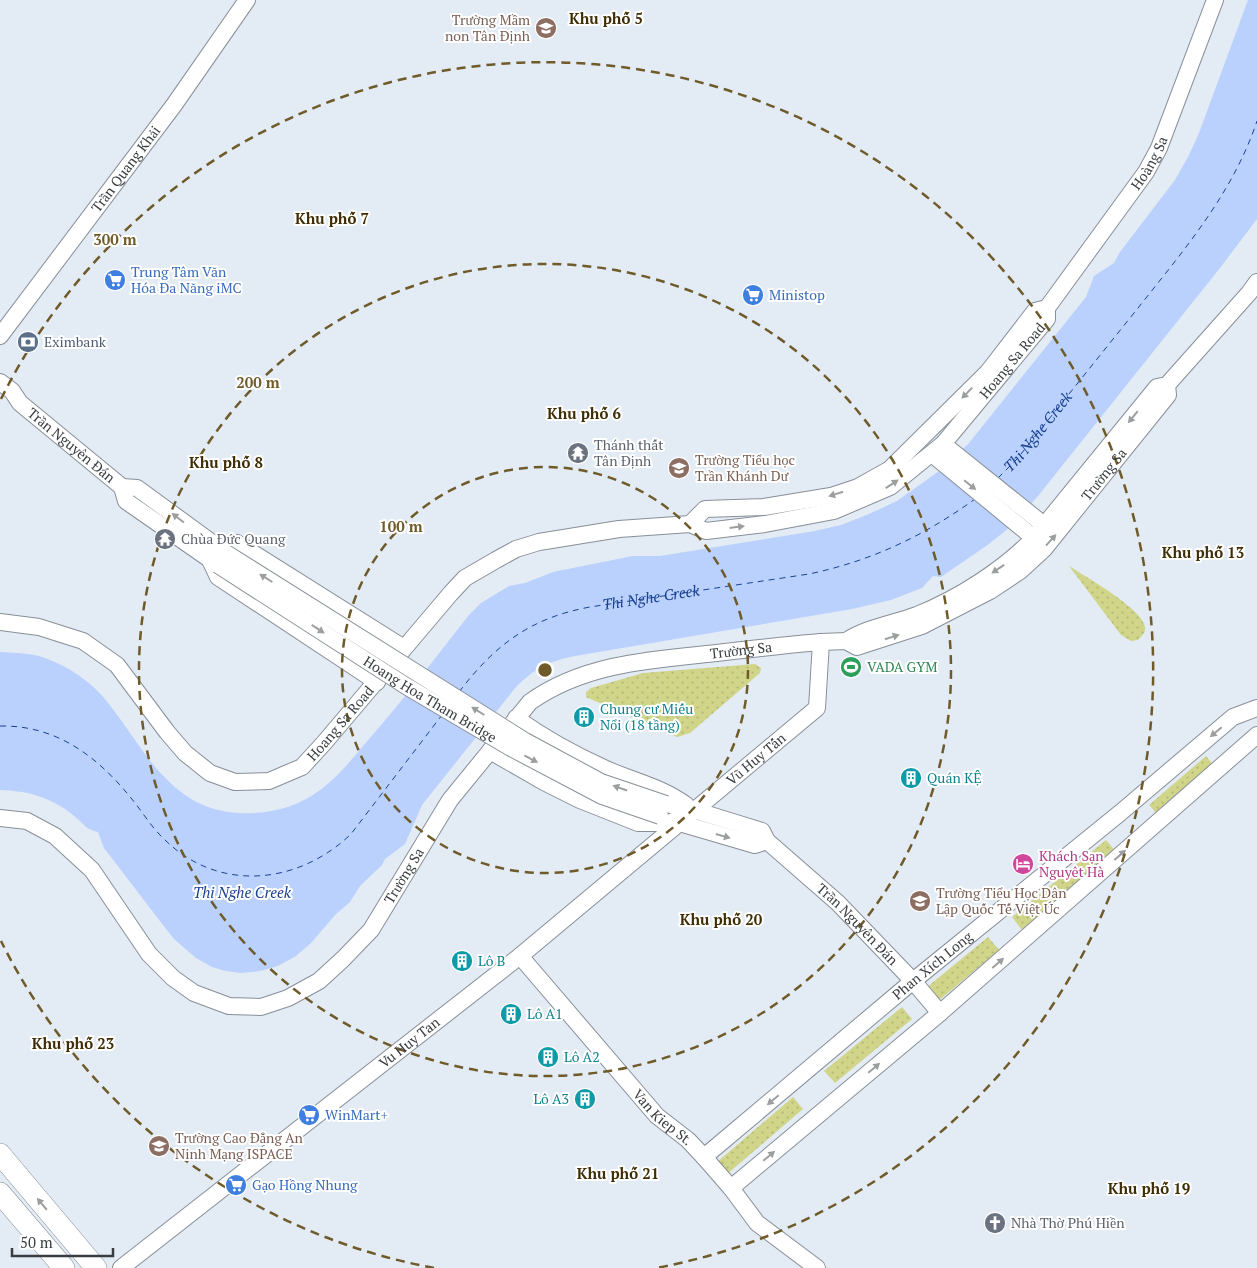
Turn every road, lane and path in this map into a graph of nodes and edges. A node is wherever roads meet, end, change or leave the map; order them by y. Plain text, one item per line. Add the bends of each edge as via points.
1 (247, 0) edge
2 (1215, 0) edge
3 (1257, 282) edge
4 (1047, 308) junction
5 (0, 336) edge
6 (0, 382) edge
7 (1167, 384) junction
8 (0, 393) edge
9 (20, 403) junction
10 (938, 449) junction
11 (690, 524) junction
12 (1039, 531) junction
13 (218, 556) junction
14 (0, 622) edge
15 (846, 641) junction
16 (821, 642) junction
17 (404, 648) junction
18 (377, 682) junction
19 (1257, 708) edge
20 (516, 718) junction
21 (1257, 735) edge
22 (490, 751) junction
23 (663, 810) junction
24 (694, 810) junction
25 (0, 818) edge
26 (680, 823) junction
27 (767, 842) junction
28 (520, 956) junction
29 (913, 981) junction
30 (940, 1013) junction
31 (0, 1154) edge
32 (704, 1157) junction
33 (732, 1188) junction
34 (0, 1193) edge
35 (64, 1268) edge
36 (96, 1268) edge
37 (121, 1268) edge
38 (817, 1268) edge

1 - 5 street, Trần Quang Khải via 174,105
2 - 4 street, Hoàng Sa via 1159,148 1146,172
3 - 7 street, Trường Sa
4 - 10 street, Hoang Sa Road via 1046,319
4 -> 11 street, Hoang Sa Road via 1035,311 988,372 890,469 858,487 831,496 764,507 705,509
6 - 9 street, Trần Nguyên Đán
7 -> 12 street, Trường Sa via 1157,387
15 -> 7 street, Trường Sa via 857,647 922,626 990,591 1020,571 1060,530 1143,427 1168,395
8 - 9 street, Trần Nguyên Đán
9 - 13 street, Trần Nguyên Đán via 122,487 126,501
11 -> 10 street, Hoang Sa Road via 706,531 834,511 890,487
10 - 12 street
11 - 17 street, Hoang Sa Road via 619,529 516,549 465,578
12 -> 15 street, Trường Sa via 1018,555 956,595 917,615 856,634
17 -> 13 street via 237,543
13 - 18 street via 218,577
13 - 23 street, Hoang Hoa Tham Bridge, bridge via 406,686 511,748 602,796
14 - 18 street, Hoang Sa Road via 40,627 83,641 117,665 185,753 210,773 235,782 269,781 302,767
15 - 16 street, Trường Sa
16 - 20 street, Trường Sa via 634,662 571,678 544,691
16 - 24 street, Vũ Huy Tấn via 817,708
17 - 18 street, Hoang Sa Road
19 -> 29 street, Phan Xích Long via 1233,717
20 - 22 street, Trường Sa
24 -> 20 street via 673,795 607,770 566,749
30 -> 21 street
22 - 25 street, Trường Sa via 450,800 371,930 319,981 296,995 261,1007 229,1006 194,993 173,978 150,954 92,870 55,836 26,821
22 - 26 street via 553,787 638,823
23 - 24 street
23 - 26 street
24 - 26 street, Vu Huy Tan
24 - 27 street, Trần Nguyên Đán via 762,831
26 -> 27 street via 755,845
26 - 28 street, Vu Huy Tan
27 - 29 street, Trần Nguyên Đán via 838,903
28 - 32 street, Van Kiep St. via 657,1116
28 - 37 street, Vu Huy Tan
29 - 30 street, Trần Nguyên Đán
29 -> 32 street, Phan Xích Long
33 -> 30 street
36 -> 31 main road
32 - 33 street, Van Kiep St.
33 - 38 street, Van Kiep St. via 757,1223
34 - 35 main road

